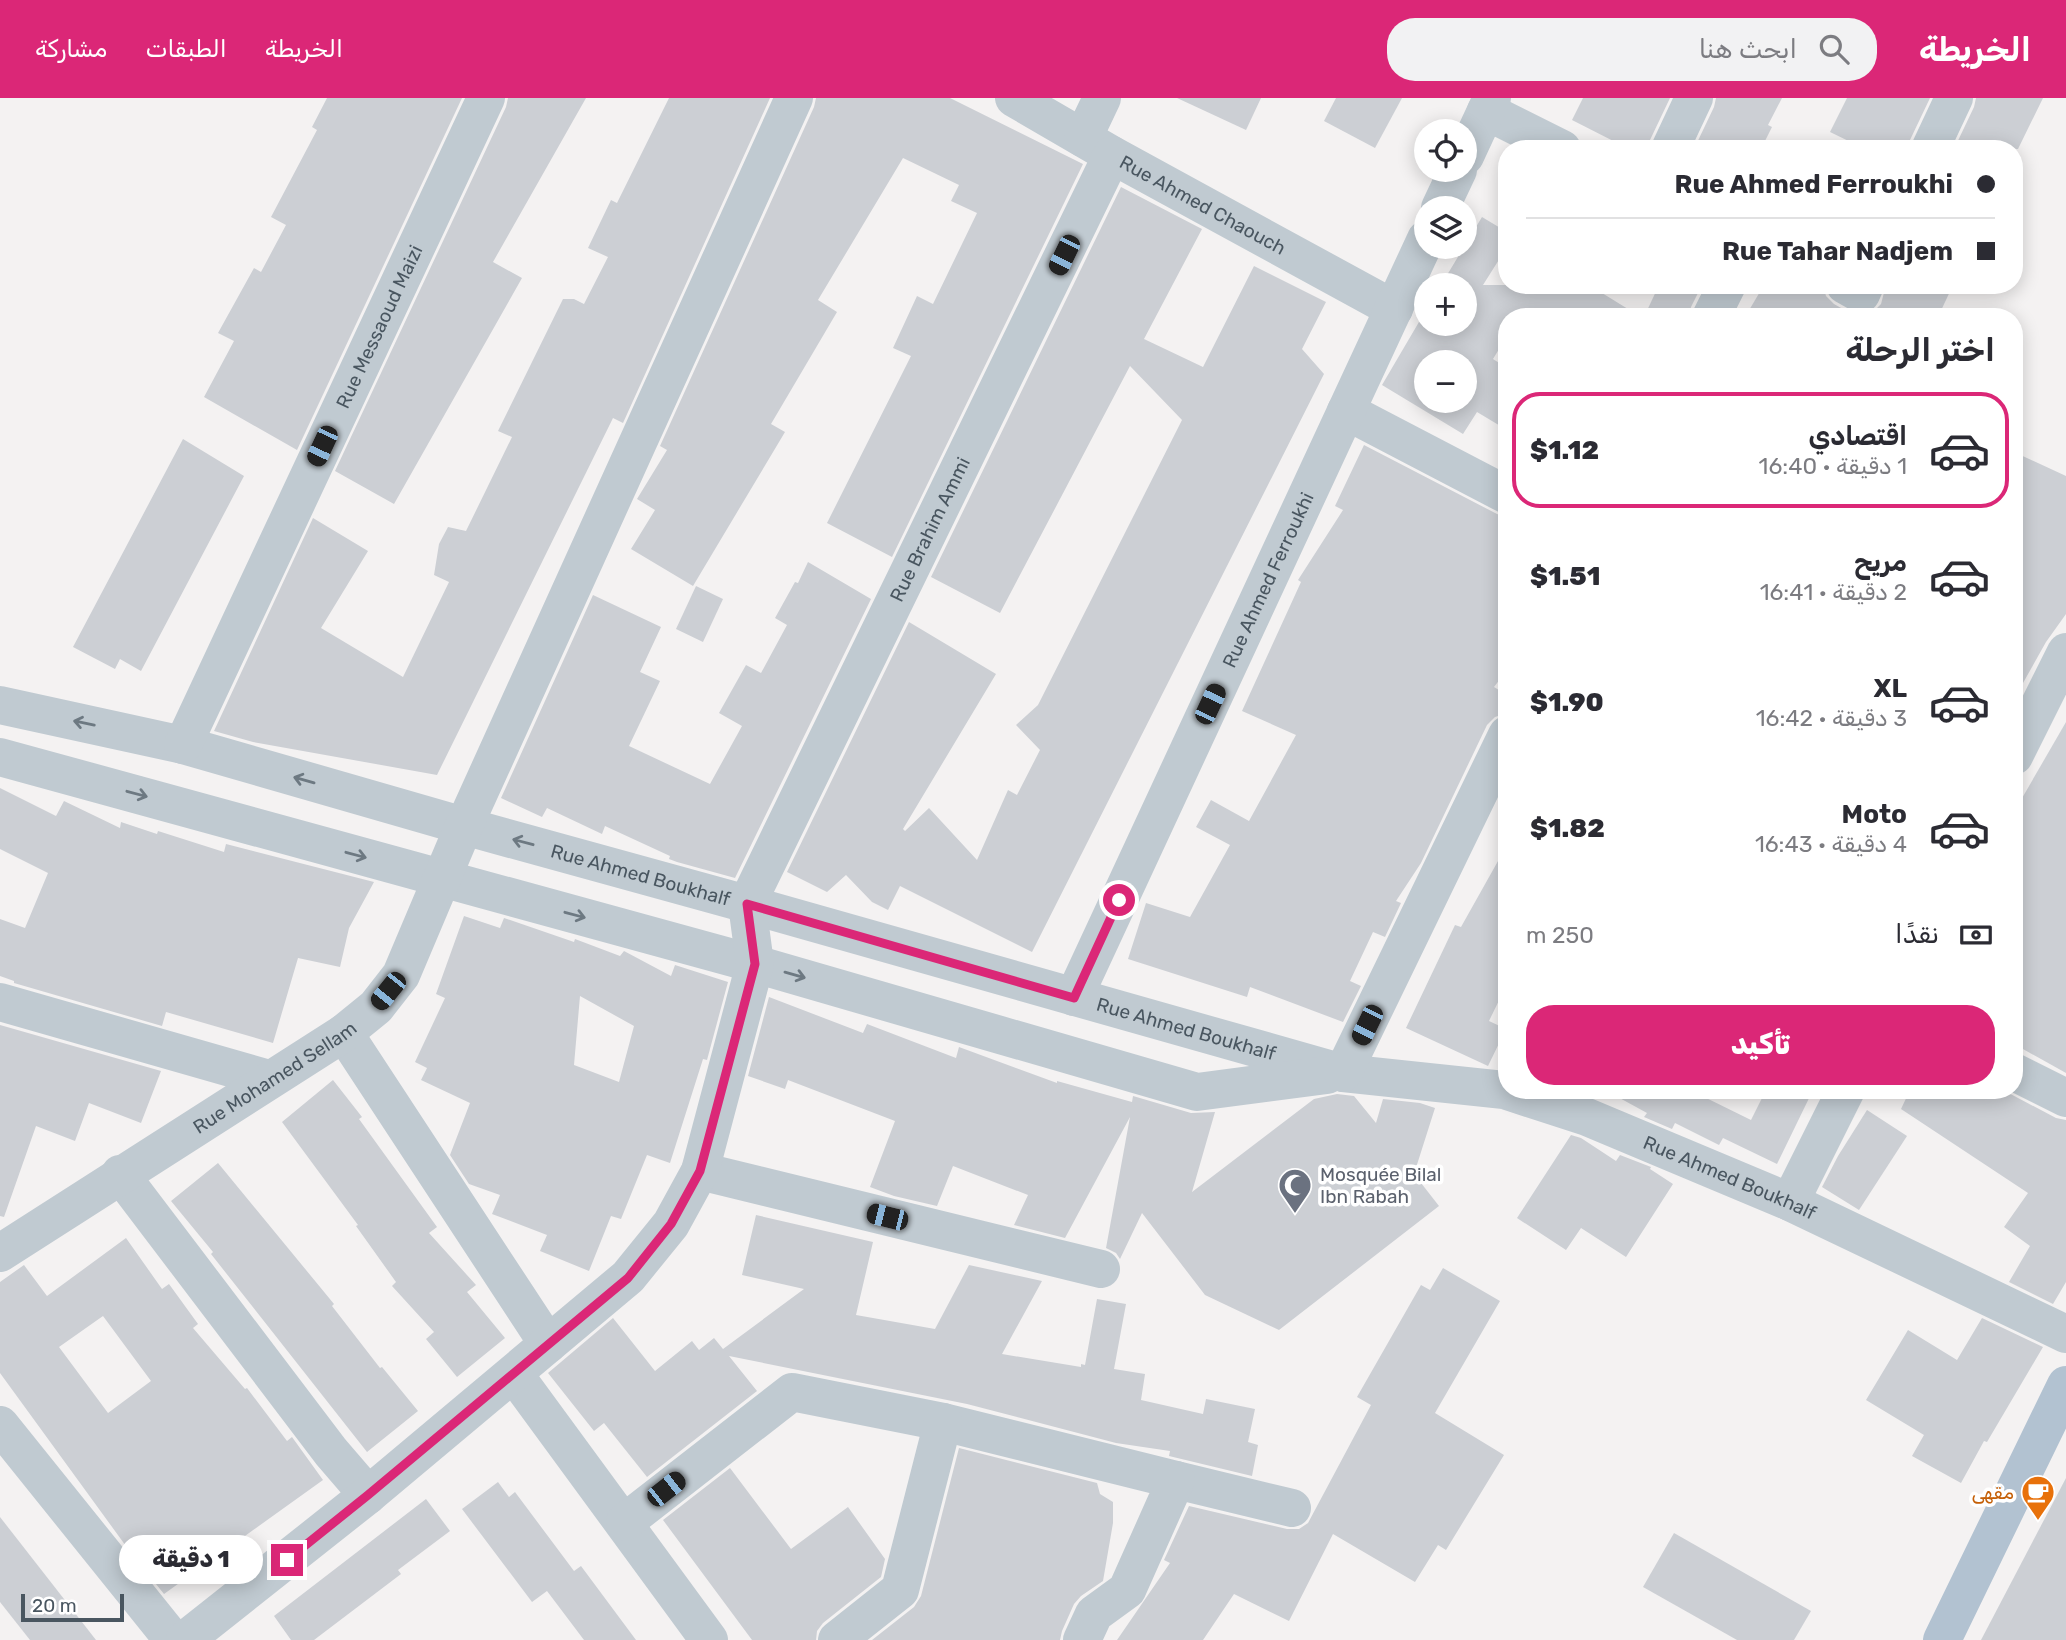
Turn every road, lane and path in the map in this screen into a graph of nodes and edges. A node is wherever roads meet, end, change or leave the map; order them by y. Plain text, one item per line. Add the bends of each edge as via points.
1 (486, 98) edge
2 (794, 98) edge
3 (1014, 98) edge
4 (1102, 98) edge
5 (1694, 98) edge
6 (1954, 98) edge
7 (1489, 105) edge
8 (1477, 130) edge
9 (1547, 140) edge
10 (1674, 140) edge
11 (1934, 140) edge
12 (1098, 146) junction
13 (1417, 259) edge
14 (1394, 309) junction
15 (1346, 411) junction
16 (1498, 490) edge
17 (2066, 652) edge
18 (0, 705) edge
19 (2052, 717) edge
20 (183, 745) junction
21 (2023, 747) edge
22 (1498, 754) edge
23 (0, 757) edge
24 (464, 826) junction
25 (441, 878) junction
26 (747, 904) junction
27 (755, 964) junction
28 (1074, 998) junction
29 (0, 1002) edge
30 (344, 1032) junction
31 (1343, 1073) junction
32 (2023, 1076) edge
33 (269, 1079) junction
34 (1498, 1086) edge
35 (2066, 1098) edge
36 (1539, 1099) edge
37 (1842, 1099) edge
38 (700, 1171) junction
39 (120, 1174) junction
40 (1790, 1202) junction
41 (3, 1248) edge
42 (1101, 1269) dead end
43 (2066, 1334) edge
44 (548, 1344) junction
45 (514, 1374) junction
46 (2066, 1385) edge
47 (943, 1422) junction
48 (0, 1425) edge
49 (1176, 1480) junction
50 (368, 1495) junction
51 (1292, 1508) dead end
52 (625, 1522) junction
53 (173, 1640) edge
54 (185, 1640) edge
55 (709, 1640) edge
56 (836, 1640) edge
57 (1083, 1640) edge
58 (1942, 1640) edge

1 - 20 street, Rue Messaoud Maizi
2 - 24 street, Rue Mohamed Sellam
3 - 12 street, Rue Ahmed Chaouch
4 - 12 street, Rue Brahim Ammi
5 - 10 street
6 - 11 street
7 - 8 street
7 - 9 street
12 - 14 street, Rue Ahmed Chaouch
12 - 26 street, Rue Brahim Ammi
13 - 14 street, Rue Ahmed Ferroukhi
14 - 15 street, Rue Ahmed Ferroukhi
15 - 16 street
15 - 28 street, Rue Ahmed Ferroukhi
17 - 19 street
20 -> 18 street, Rue Ahmed Boukhalf
19 - 21 street
24 -> 20 street, Rue Ahmed Boukhalf
22 - 31 street
23 -> 25 street
24 - 25 street, Rue Mohamed Sellam
26 -> 24 street, Rue Ahmed Boukhalf
25 -> 27 street
25 - 30 street, Rue Mohamed Sellam via 401,975 376,1007
26 - 27 street
26 - 28 street, Rue Ahmed Boukhalf
27 -> 31 street via 1197,1092
27 - 38 street
28 - 31 street, Rue Ahmed Boukhalf
29 - 33 street
30 - 33 street, Rue Mohamed Sellam
30 - 44 street
31 - 34 street, Rue Ahmed Boukhalf
32 - 35 street
33 - 39 street, Rue Mohamed Sellam
36 - 40 street, Rue Ahmed Boukhalf
37 - 40 street
38 - 42 street
38 - 44 street via 671,1224 628,1278
39 - 41 street, Rue Mohamed Sellam
39 - 50 street
40 - 43 street, Rue Ahmed Boukhalf
44 - 45 street
45 - 50 street
45 - 52 street
46 - 58 main road
47 - 49 street
47 - 52 street via 792,1392
47 - 56 street via 900,1590
48 - 53 street
49 - 51 street
49 - 57 street via 1127,1590 1094,1614
50 - 54 street
52 - 55 street

